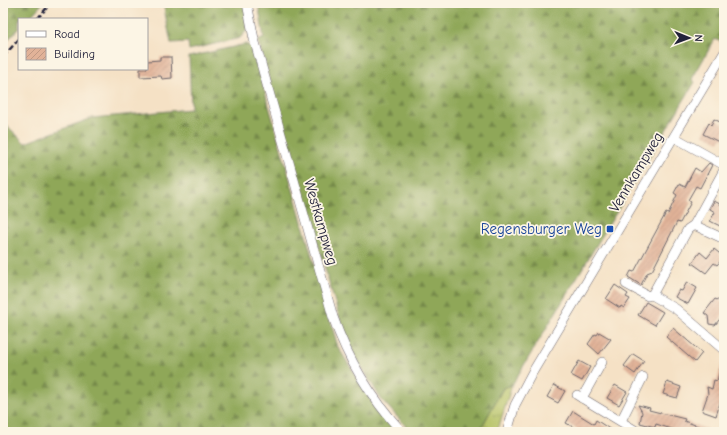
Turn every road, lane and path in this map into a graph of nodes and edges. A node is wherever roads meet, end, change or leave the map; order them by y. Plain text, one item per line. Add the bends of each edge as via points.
1 (248, 3) edge
2 (724, 53) edge
3 (674, 136) junction
4 (724, 165) edge
5 (724, 170) edge
6 (694, 225) junction
7 (724, 238) edge
8 (626, 284) dead end
9 (652, 295) junction
10 (724, 350) edge
11 (602, 362) dead end
12 (643, 377) dead end
13 (621, 421) junction
14 (402, 432) edge
15 (507, 432) edge
16 (638, 432) edge

1 - 14 street, Westkampweg via 254,39 343,345 361,379
2 - 3 street, Vennkampweg
3 - 4 street
3 - 15 street, Vennkampweg via 525,384
5 - 6 street
6 - 7 street
6 - 9 street via 688,229
8 - 9 street via 648,296
9 - 10 street via 676,309
11 - 13 street via 580,396
12 - 13 street
13 - 16 street

